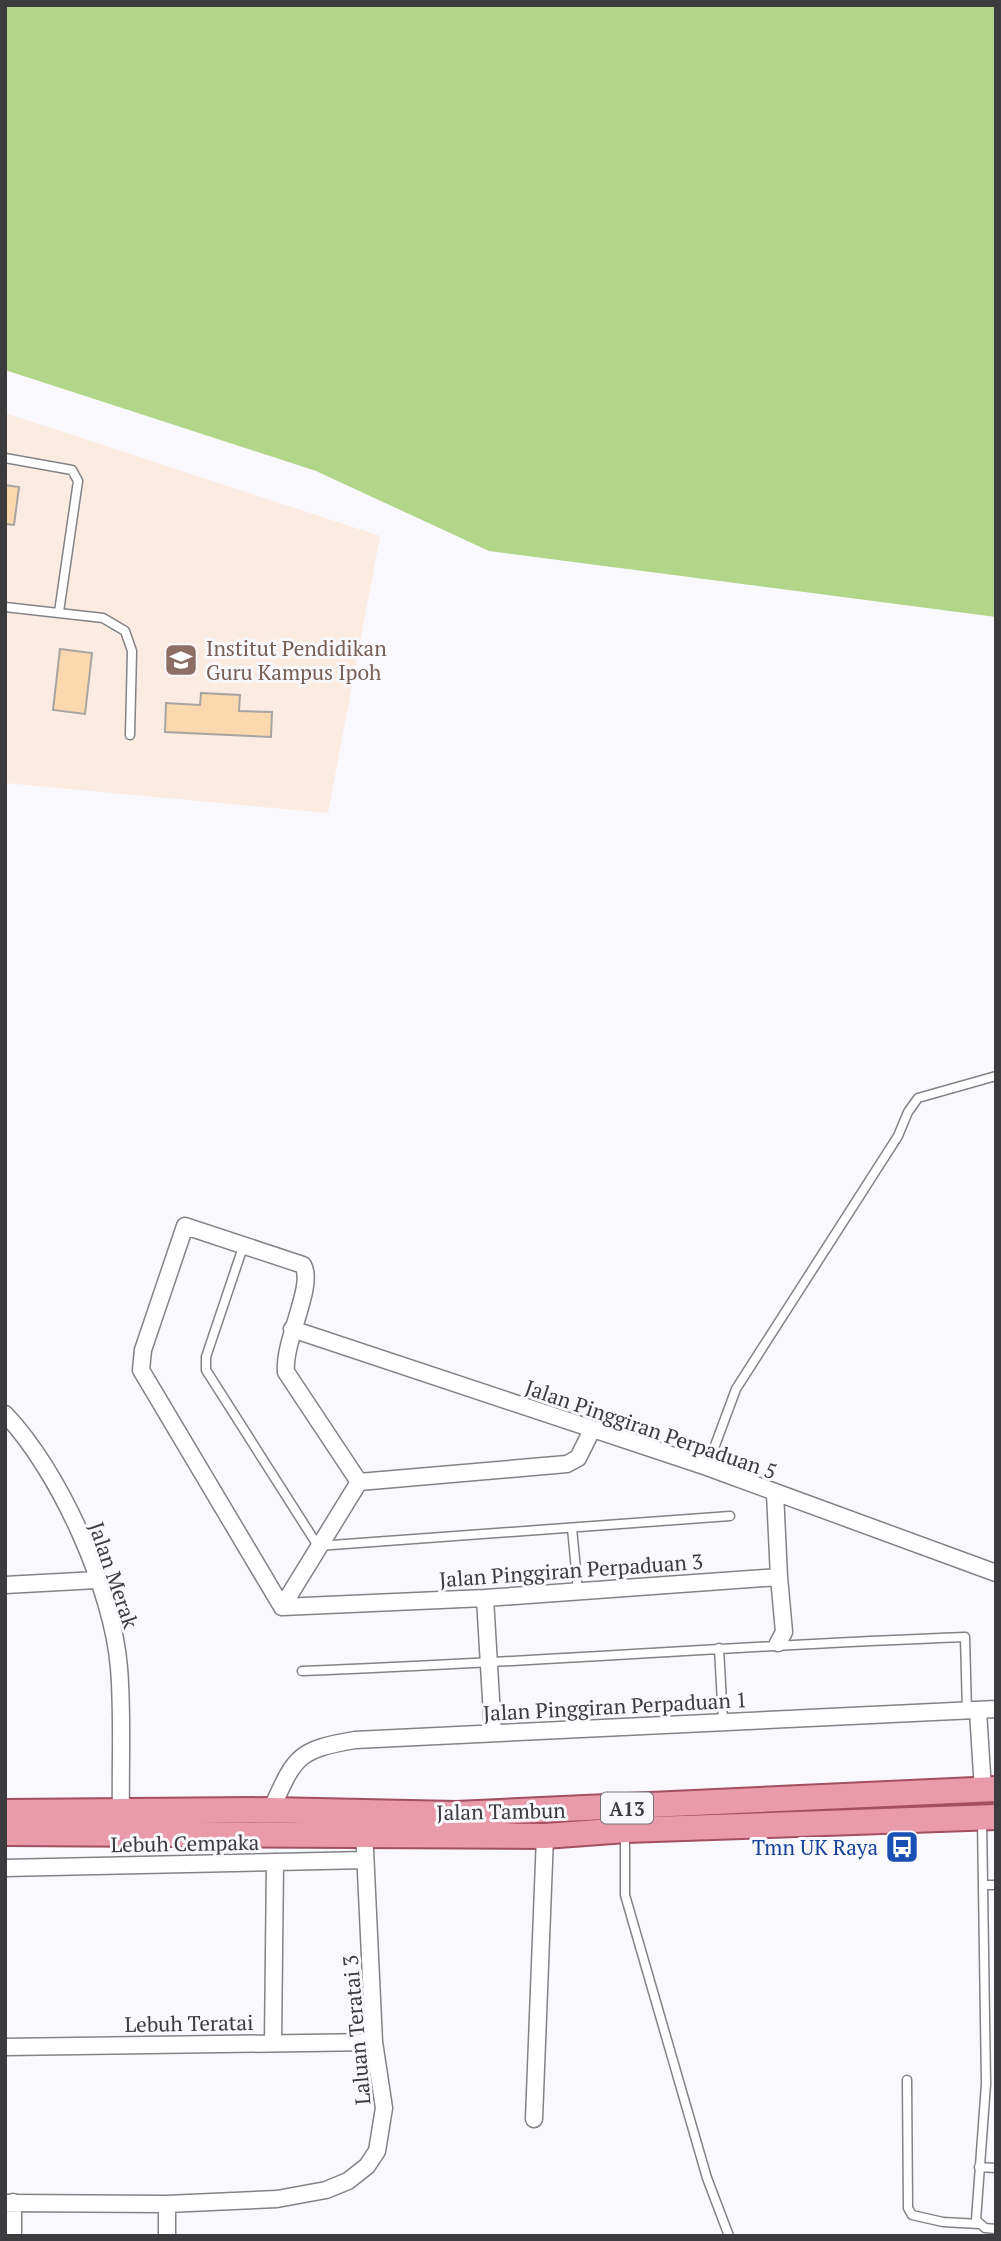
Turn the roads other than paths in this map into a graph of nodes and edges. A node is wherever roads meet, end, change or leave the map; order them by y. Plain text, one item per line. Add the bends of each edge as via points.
1 (5, 458) edge
2 (5, 607) edge
3 (58, 612) junction
4 (130, 735) dead end
5 (996, 1076) edge
6 (244, 1244) junction
7 (292, 1329) junction
8 (5, 1414) edge
9 (592, 1430) junction
10 (707, 1467) junction
11 (359, 1482) junction
12 (775, 1493) junction
13 (730, 1516) dead end
14 (572, 1528) junction
15 (318, 1546) junction
16 (996, 1573) edge
17 (779, 1577) junction
18 (97, 1580) junction
19 (5, 1585) edge
20 (578, 1591) junction
21 (485, 1598) junction
22 (282, 1607) junction
23 (778, 1643) junction
24 (719, 1648) junction
25 (487, 1664) junction
26 (302, 1671) dead end
27 (996, 1709) edge
28 (972, 1712) junction
29 (723, 1721) junction
30 (493, 1733) junction
31 (990, 1804) edge
32 (685, 1805) junction
33 (271, 1810) junction
34 (5, 1812) edge
35 (502, 1812) junction
36 (121, 1813) junction
37 (364, 1824) junction
38 (626, 1830) junction
39 (5, 1833) edge
40 (545, 1836) junction
41 (365, 1860) junction
42 (275, 1862) junction
43 (5, 1868) edge
44 (983, 1885) junction
45 (996, 1885) edge
46 (374, 2042) junction
47 (273, 2043) junction
48 (5, 2047) edge
49 (907, 2080) dead end
50 (986, 2084) junction
51 (996, 2086) edge
52 (534, 2119) dead end
53 (979, 2167) junction
54 (996, 2168) edge
55 (9, 2202) edge
56 (167, 2204) junction
57 (979, 2224) junction
58 (996, 2229) edge
59 (13, 2236) edge
60 (167, 2236) edge
61 (729, 2236) edge

1 - 3 lane via 72,470 78,481
2 - 3 lane
3 - 4 lane via 103,618 125,631 132,651
5 - 10 lane via 918,1098 736,1390
6 - 7 street via 303,1265 308,1282
6 - 15 lane via 206,1357 206,1370
6 - 22 street via 183,1227 140,1361 141,1370
7 - 9 street, Jalan Pinggiran Perpaduan 5
7 - 11 street via 285,1362 290,1383
8 - 18 street, Jalan Merak via 43,1460 61,1492
9 - 10 street, Jalan Pinggiran Perpaduan 5
9 - 11 street via 578,1458 567,1464
10 - 12 street, Jalan Pinggiran Perpaduan 5
11 - 15 street
12 - 16 street, Jalan Pinggiran Perpaduan 5
12 - 17 street
13 - 14 lane
14 - 15 lane
14 - 20 lane
15 - 22 street
17 - 20 street, Jalan Pinggiran Perpaduan 3
17 - 23 street via 784,1632
18 - 19 street
18 - 36 street, Jalan Merak via 113,1628 119,1668
20 - 21 street, Jalan Pinggiran Perpaduan 3
21 - 22 street, Jalan Pinggiran Perpaduan 3
21 - 25 street
23 - 24 lane
23 - 28 lane via 965,1637
24 - 25 lane
24 - 29 lane
25 - 26 lane
25 - 30 street
27 - 28 street, Jalan Pinggiran Perpaduan 1
28 - 29 street, Jalan Pinggiran Perpaduan 1
28 - 31 street
29 - 30 street, Jalan Pinggiran Perpaduan 1
30 - 33 street, Jalan Pinggiran Perpaduan 1 via 319,1746 294,1763
31 - 32 main road, Jalan Tambun / A13 via 794,1800
31 - 38 main road, Jalan Tambun / A13
31 - 44 lane
32 - 35 main road, Jalan Tambun / A13
32 - 38 main road via 638,1816
33 - 36 main road, Jalan Tambun
33 - 37 main road, Jalan Tambun / A13
34 - 36 main road, Jalan Tambun
35 - 37 main road, Jalan Tambun / A13
35 - 38 main road via 609,1813 620,1817
37 - 39 main road, Jalan Tambun / A13
37 - 40 main road, Jalan Tambun / A13
37 - 41 street, Laluan Teratai 3
38 - 40 main road, Jalan Tambun / A13
38 - 61 lane via 625,1895 707,2178
40 - 52 street
41 - 42 street, Lebuh Cempaka
41 - 46 street, Laluan Teratai 3
42 - 43 street, Lebuh Cempaka
42 - 47 street
44 - 45 lane
44 - 50 lane
46 - 47 street, Lebuh Teratai
46 - 56 street, Laluan Teratai 3 via 384,2108 382,2128 377,2151 348,2181 277,2199
47 - 48 street, Lebuh Teratai
49 - 57 lane via 908,2208 912,2216
50 - 51 lane
50 - 53 lane
53 - 54 lane
53 - 57 lane
55 - 56 street, Laluan Teratai 3
55 - 59 street
56 - 60 street
57 - 58 lane

